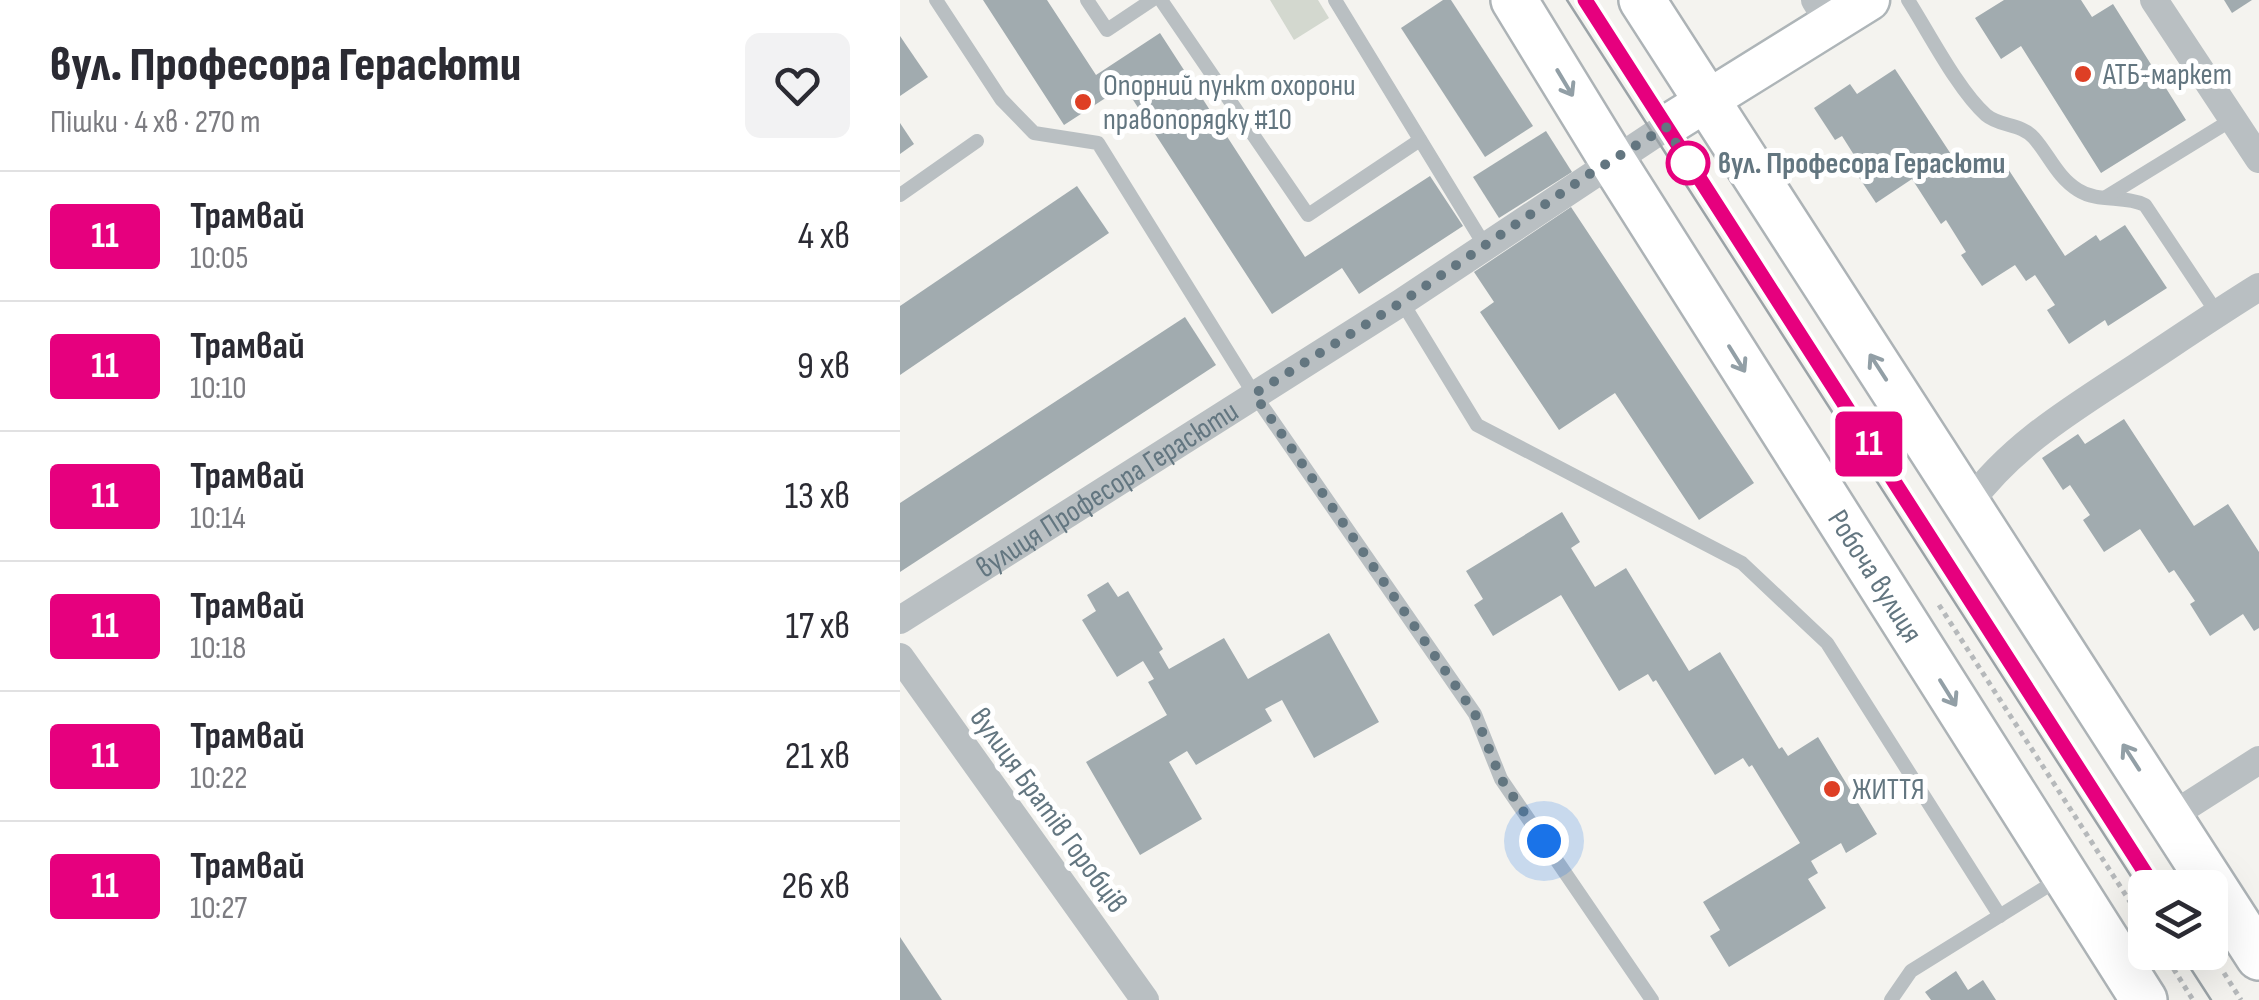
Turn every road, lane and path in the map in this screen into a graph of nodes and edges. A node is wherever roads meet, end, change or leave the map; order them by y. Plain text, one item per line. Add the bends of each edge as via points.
1 (936, 0) edge
2 (1087, 0) edge
3 (1152, 0) edge
4 (1161, 0) edge
5 (1335, 0) edge
6 (1514, 0) edge
7 (1642, 0) edge
8 (1869, 0) edge
9 (1908, 0) edge
10 (2154, 0) edge
11 (1822, 12) edge
12 (1691, 111) junction
13 (2232, 119) junction
14 (1420, 140) junction
15 (977, 141) dead end
16 (2259, 159) edge
17 (1612, 160) junction
18 (900, 195) edge
19 (2106, 197) junction
20 (1485, 246) junction
21 (2259, 288) edge
22 (1402, 302) junction
23 (2217, 314) junction
24 (1254, 394) junction
25 (1968, 505) junction
26 (900, 620) edge
27 (900, 657) edge
28 (2259, 760) edge
29 (2170, 817) junction
30 (2064, 876) junction
31 (2000, 916) junction
32 (2259, 957) edge
33 (2175, 970) edge
34 (1146, 1000) edge
35 (1652, 1000) edge
36 (1891, 1000) edge
37 (2144, 1000) edge
38 (2194, 1000) edge

1 - 24 lane via 1001,99 1034,133 1098,143
2 - 3 lane via 1107,30
4 - 14 lane via 1308,215
5 - 14 lane
6 -> 17 main road, Робоча вулиця
7 - 12 main road
8 - 11 street, вулиця Професора Герасюти
9 - 19 lane via 1989,118 2032,136 2077,190
10 - 13 street
11 - 12 street, вулиця Професора Герасюти
12 - 17 street, вулиця Професора Герасюти
25 -> 12 main road
13 - 16 street
13 - 19 lane
14 - 20 lane
15 - 18 lane
17 - 20 street, вулиця Професора Герасюти
17 -> 30 main road, Робоча вулиця
19 - 23 lane via 2145,205
20 - 22 street, вулиця Професора Герасюти
21 - 23 street
22 - 24 street, вулиця Професора Герасюти
22 - 31 lane via 1477,425 1742,563 1827,643
23 - 25 street via 2016,450
24 - 26 street, вулиця Професора Герасюти
24 - 35 lane via 1475,714 1501,779
29 -> 25 main road
27 - 34 street, вулиця Братів Горобців
28 - 29 street
29 - 32 main road
30 - 31 lane
30 - 37 main road, Робоча вулиця
31 - 36 lane via 1911,971
33 - 38 path

